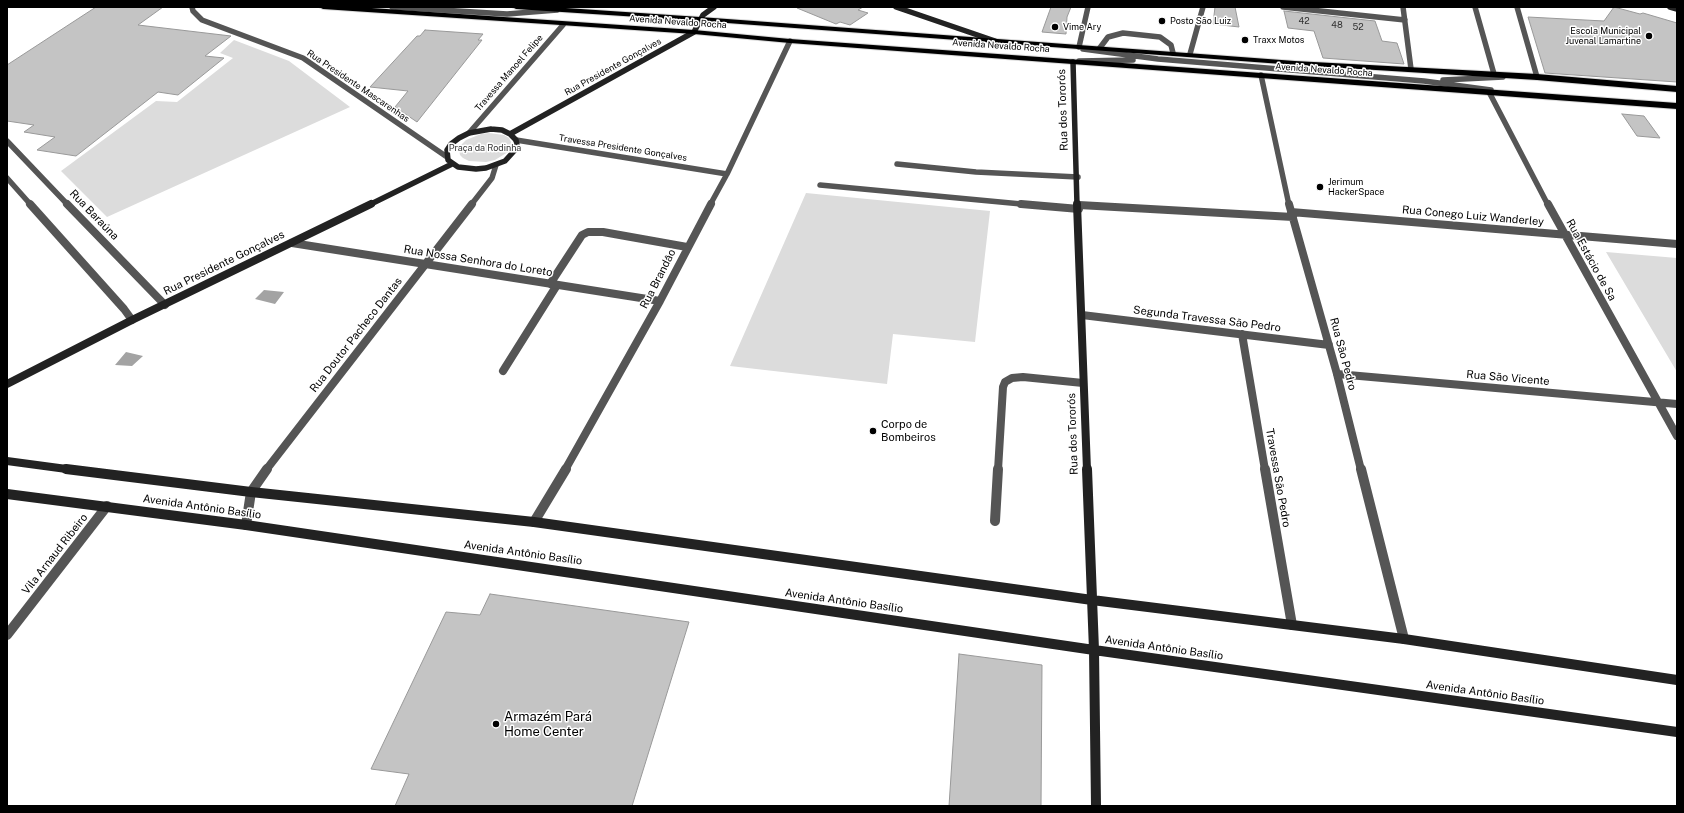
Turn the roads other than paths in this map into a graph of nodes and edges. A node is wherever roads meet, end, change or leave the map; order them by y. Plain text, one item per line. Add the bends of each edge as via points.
1 (192, 7) edge
2 (323, 7) edge
3 (392, 7) edge
4 (516, 7) edge
5 (714, 7) edge
6 (896, 7) edge
7 (1088, 7) edge
8 (1203, 7) edge
9 (1283, 7) edge
10 (1403, 7) edge
11 (1475, 7) edge
12 (1517, 7) edge
13 (1670, 7) edge
14 (418, 8) edge
15 (578, 9) edge
16 (1677, 9) edge
17 (559, 10) junction
18 (507, 14) junction
19 (700, 19) junction
20 (1405, 20) junction
21 (546, 23) junction
22 (563, 24) junction
23 (694, 32) junction
24 (790, 41) junction
25 (995, 41) junction
26 (1069, 46) junction
27 (1079, 47) junction
28 (1100, 49) junction
29 (1173, 53) junction
30 (1190, 54) junction
31 (1158, 60) junction
32 (1062, 61) junction
33 (1073, 62) junction
34 (1411, 69) junction
35 (1494, 74) junction
36 (1261, 75) junction
37 (1514, 76) junction
38 (1537, 77) junction
39 (1424, 81) junction
40 (1677, 88) edge
41 (1490, 92) junction
42 (1526, 95) junction
43 (1677, 106) edge
44 (469, 133) junction
45 (510, 134) junction
46 (516, 140) junction
47 (7, 141) edge
48 (447, 157) junction
49 (452, 164) junction
50 (897, 164) dead end
51 (496, 165) junction
52 (727, 174) junction
53 (1078, 177) junction
54 (7, 178) edge
55 (820, 185) dead end
56 (1079, 207) junction
57 (1292, 214) junction
58 (1564, 234) junction
59 (292, 243) junction
60 (1677, 244) edge
61 (687, 247) junction
62 (427, 264) junction
63 (554, 285) junction
64 (660, 301) junction
65 (165, 305) junction
66 (1082, 315) junction
67 (132, 320) junction
68 (1242, 334) junction
69 (1329, 345) junction
70 (503, 371) dead end
71 (1337, 374) junction
72 (1083, 383) junction
73 (7, 384) edge
74 (1657, 402) junction
75 (1677, 404) edge
76 (1677, 436) edge
77 (7, 461) edge
78 (251, 492) junction
79 (7, 494) edge
80 (107, 506) junction
81 (995, 521) dead end
82 (534, 522) junction
83 (246, 525) junction
84 (1092, 600) junction
85 (1292, 625) junction
86 (7, 635) edge
87 (1404, 639) junction
88 (1094, 650) junction
89 (1677, 680) edge
90 (1677, 732) edge
91 (1096, 806) edge

1 - 48 street, Rua Presidente Mascarenhas via 202,20 303,58
2 - 21 highway, Avenida Nevaldo Rocha
3 - 14 street
4 - 17 highway, Avenida Nevaldo Rocha
5 - 19 main road
6 - 25 main road
7 - 27 street
8 - 30 street
9 - 20 street
10 - 20 street
11 - 35 street
12 - 38 street
13 - 16 main road
14 - 18 street
15 - 17 highway, Avenida Nevaldo Rocha
15 - 19 highway, Avenida Nevaldo Rocha
17 - 18 street
18 - 21 street
19 - 23 main road
19 - 25 highway, Avenida Nevaldo Rocha
20 - 34 street
21 - 22 highway, Avenida Nevaldo Rocha
22 - 23 highway, Avenida Nevaldo Rocha
22 - 44 street, Travessa Manoel Felipe
23 - 24 highway, Avenida Nevaldo Rocha
23 - 45 main road, Rua Presidente Gonçalves
24 - 32 highway, Avenida Nevaldo Rocha
24 - 52 street, Rua Brandâo
25 - 26 highway, Avenida Nevaldo Rocha
26 - 27 highway, Avenida Nevaldo Rocha
26 - 31 street
27 - 28 highway, Avenida Nevaldo Rocha
28 - 29 highway, Avenida Nevaldo Rocha
28 - 29 street via 1108,37 1123,33 1160,37 1171,45
29 - 30 highway, Avenida Nevaldo Rocha
30 - 34 highway, Avenida Nevaldo Rocha
31 - 32 street
31 - 39 street
32 - 33 highway, Avenida Nevaldo Rocha
33 - 36 highway, Avenida Nevaldo Rocha
33 - 53 main road, Rua dos Tororós
34 - 35 highway, Avenida Nevaldo Rocha
35 - 37 highway, Avenida Nevaldo Rocha
36 - 41 highway, Avenida Nevaldo Rocha
36 - 57 street, Rua São Pedro
37 - 38 highway, Avenida Nevaldo Rocha
37 - 39 street
38 - 40 highway, Avenida Nevaldo Rocha
39 - 42 street
41 - 42 highway, Avenida Nevaldo Rocha
41 - 58 street, Rua Estácio de Sa
42 - 43 highway, Avenida Nevaldo Rocha
44 - 45 main road via 491,129
44 - 48 main road via 451,144 447,150
45 - 46 main road
46 - 51 main road via 517,145 511,156
46 - 52 street, Travessa Presidente Gonçalves
47 - 65 street, Rua Baraúna
48 - 49 main road
49 - 51 main road via 466,169
49 - 59 main road, Rua Presidente Gonçalves
50 - 53 street via 976,172
51 - 62 street, Rua Doutor Pacheco Dantas via 492,178
52 - 61 street, Rua Brandâo
53 - 56 main road, Rua dos Tororós
54 - 67 street
55 - 56 street, Rua Conego Luiz Wanderley
56 - 57 street, Rua Conego Luiz Wanderley
56 - 66 main road, Rua dos Tororós
57 - 58 street, Rua Conego Luiz Wanderley
57 - 69 street, Rua São Pedro
58 - 60 street, Rua Conego Luiz Wanderley
58 - 74 street, Rua Estácio de Sa
59 - 62 street, Rua Nossa Senhora do Loreto
59 - 65 main road, Rua Presidente Gonçalves
61 - 63 street via 593,230 582,235
61 - 64 street, Rua Brandâo
62 - 63 street, Rua Nossa Senhora do Loreto
62 - 78 street, Rua Doutor Pacheco Dantas
63 - 64 street, Rua Nossa Senhora do Loreto
63 - 70 street
64 - 82 street, Rua Brandâo via 586,435
65 - 67 main road, Rua Presidente Gonçalves
66 - 68 street, Segunda Travessa São Pedro
66 - 72 main road, Rua dos Tororós
67 - 73 main road, Rua Presidente Gonçalves
68 - 69 street, Segunda Travessa São Pedro
68 - 85 street, Travessa São Pedro
69 - 71 street, Rua São Pedro
71 - 74 street, Rua São Vicente
71 - 87 street, Rua São Pedro
72 - 81 street via 1023,377 1005,382
72 - 84 main road, Rua dos Tororós
74 - 75 street, Rua São Vicente
74 - 76 street, Rua Estácio de Sa
77 - 78 main road, Avenida Antônio Basílio
78 - 82 main road, Avenida Antônio Basílio
78 - 83 street, Rua Doutor Pacheco Dantas
79 - 80 main road, Avenida Antônio Basílio
80 - 83 main road, Avenida Antônio Basílio
80 - 86 street, Vila Arnaud Ribeiro
82 - 84 main road, Avenida Antônio Basílio
83 - 88 main road, Avenida Antônio Basílio
84 - 85 main road, Avenida Antônio Basílio
84 - 88 main road, Rua dos Tororós
85 - 87 main road, Avenida Antônio Basílio
87 - 89 main road, Avenida Antônio Basílio
88 - 90 main road, Avenida Antônio Basílio
88 - 91 main road, Rua dos Tororós

